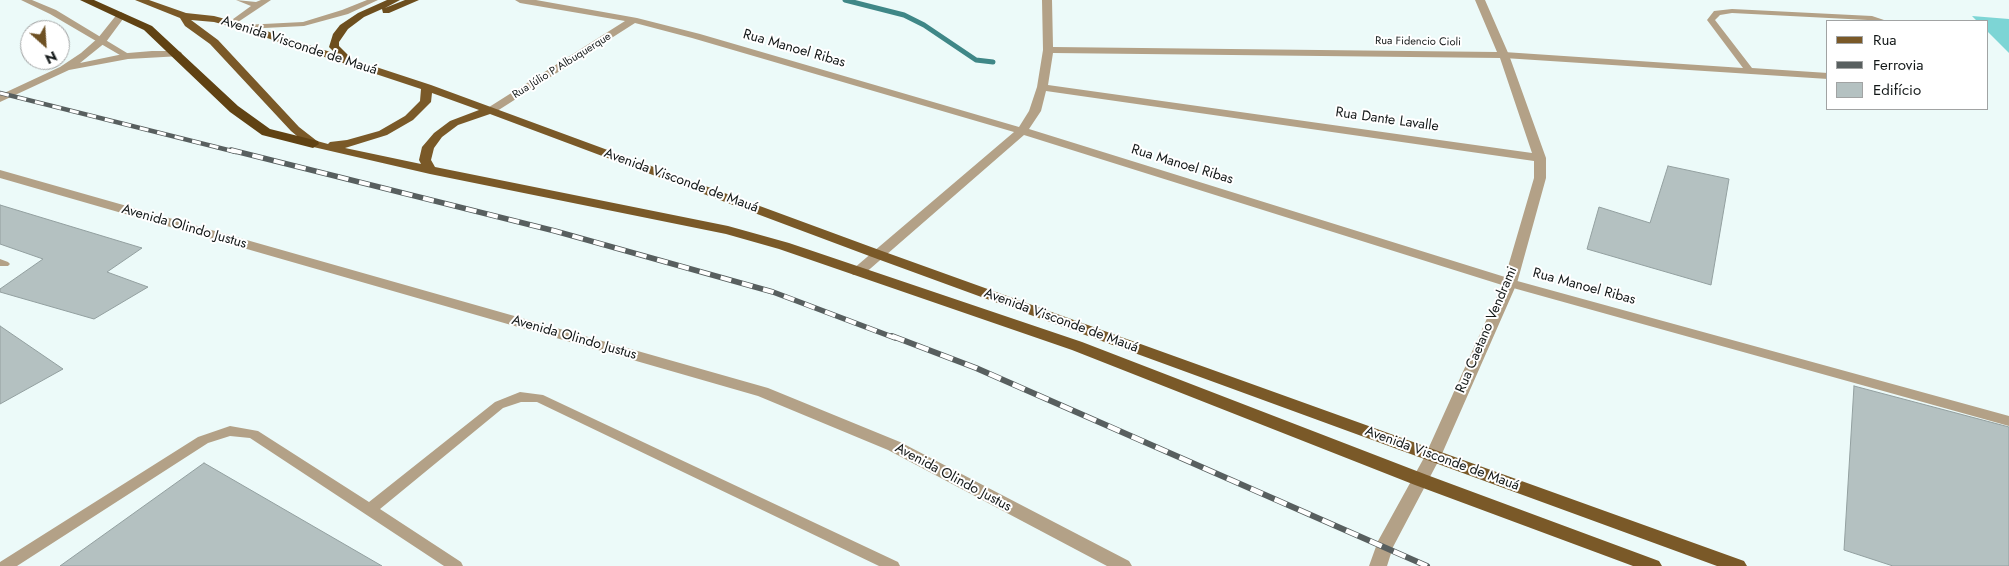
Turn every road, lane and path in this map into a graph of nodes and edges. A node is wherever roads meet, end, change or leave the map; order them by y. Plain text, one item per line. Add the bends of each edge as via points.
1 (25, 0) edge
2 (85, 0) edge
3 (140, 0) edge
4 (240, 0) edge
5 (267, 0) edge
6 (374, 0) edge
7 (395, 0) edge
8 (414, 0) edge
9 (520, 0) edge
10 (1047, 0) edge
11 (1480, 0) edge
12 (257, 4) junction
13 (178, 13) junction
14 (121, 15) junction
15 (634, 20) junction
16 (1879, 20) edge
17 (238, 26) junction
18 (344, 27) junction
19 (102, 40) junction
20 (1048, 50) junction
21 (177, 54) junction
22 (1504, 55) junction
23 (128, 56) junction
24 (351, 63) junction
25 (70, 65) edge
26 (70, 68) edge
27 (62, 70) edge
28 (1749, 70) junction
29 (1826, 76) edge
30 (427, 87) junction
31 (1042, 87) junction
32 (0, 99) edge
33 (490, 111) junction
34 (1229, 113) joint
35 (1022, 131) junction
36 (313, 144) junction
37 (1540, 158) junction
38 (430, 170) junction
39 (0, 174) edge
40 (877, 254) junction
41 (858, 272) junction
42 (1510, 282) junction
43 (2009, 421) edge
44 (1433, 456) junction
45 (1421, 480) junction
46 (369, 510) junction
47 (5, 566) edge
48 (456, 566) edge
49 (893, 566) edge
50 (1123, 566) edge
51 (1378, 566) edge
52 (1653, 566) edge
53 (1738, 566) edge

1 - 19 lane
2 - 14 highway
3 - 13 main road
4 - 12 lane
5 - 12 lane
6 - 17 lane via 304,24
7 - 18 highway via 361,15
8 - 18 highway
9 - 15 street, Rua Manoel Ribas
10 - 20 street
11 - 22 street, Rua Caetano Vendrami
12 - 17 lane
13 - 17 main road, Avenida Visconde de Mauá via 214,18
13 - 36 main road, Avenida Visconde de Mauá via 224,53
14 - 19 street
14 - 21 highway via 148,28
15 - 33 street, Rua Júlio P Albuquerque
15 - 35 street, Rua Manoel Ribas
16 - 28 lane via 1717,12 1712,20
17 - 24 main road, Avenida Visconde de Mauá
18 - 24 highway via 334,42 334,48
19 - 23 lane
19 - 25 street
20 - 22 street, Rua Fidencio Cioli
20 - 31 street
21 - 23 street
21 - 36 highway via 234,109 266,132
22 - 28 lane, Rua Fidencio Cioli
22 - 37 street, Rua Caetano Vendrami
23 - 26 street
24 - 30 main road, Avenida Visconde de Mauá
27 - 32 street
28 - 29 lane, Rua Fidencio Cioli
30 - 33 main road, Avenida Visconde de Mauá
30 - 36 main road via 425,102 409,118 383,133 348,144
31 - 34 street
31 - 35 street via 1035,111
33 - 38 main road via 454,123 438,135 426,153 425,160
33 - 40 main road, Avenida Visconde de Mauá
34 - 37 street, Rua Dante Lavalle
35 - 40 street
35 - 42 street, Rua Manoel Ribas
36 - 38 main road, Avenida Visconde de Mauá
37 - 42 street, Rua Caetano Vendrami via 1540,178
38 - 41 main road, Avenida Visconde de Mauá via 728,230
39 - 50 street, Avenida Olindo Justus via 763,392 894,446
40 - 41 street
40 - 44 main road, Avenida Visconde de Mauá
41 - 45 main road, Avenida Visconde de Mauá via 1077,346
42 - 43 lane, Rua Manoel Ribas
42 - 44 street, Rua Caetano Vendrami
44 - 45 street, Rua Caetano Vendrami
44 - 53 main road, Avenida Visconde de Mauá
45 - 51 street, Rua Caetano Vendrami via 1384,546
45 - 52 main road, Avenida Visconde de Mauá
46 - 47 lane via 253,434 230,431 203,440
46 - 48 lane
46 - 49 lane via 498,405 520,397 539,398

